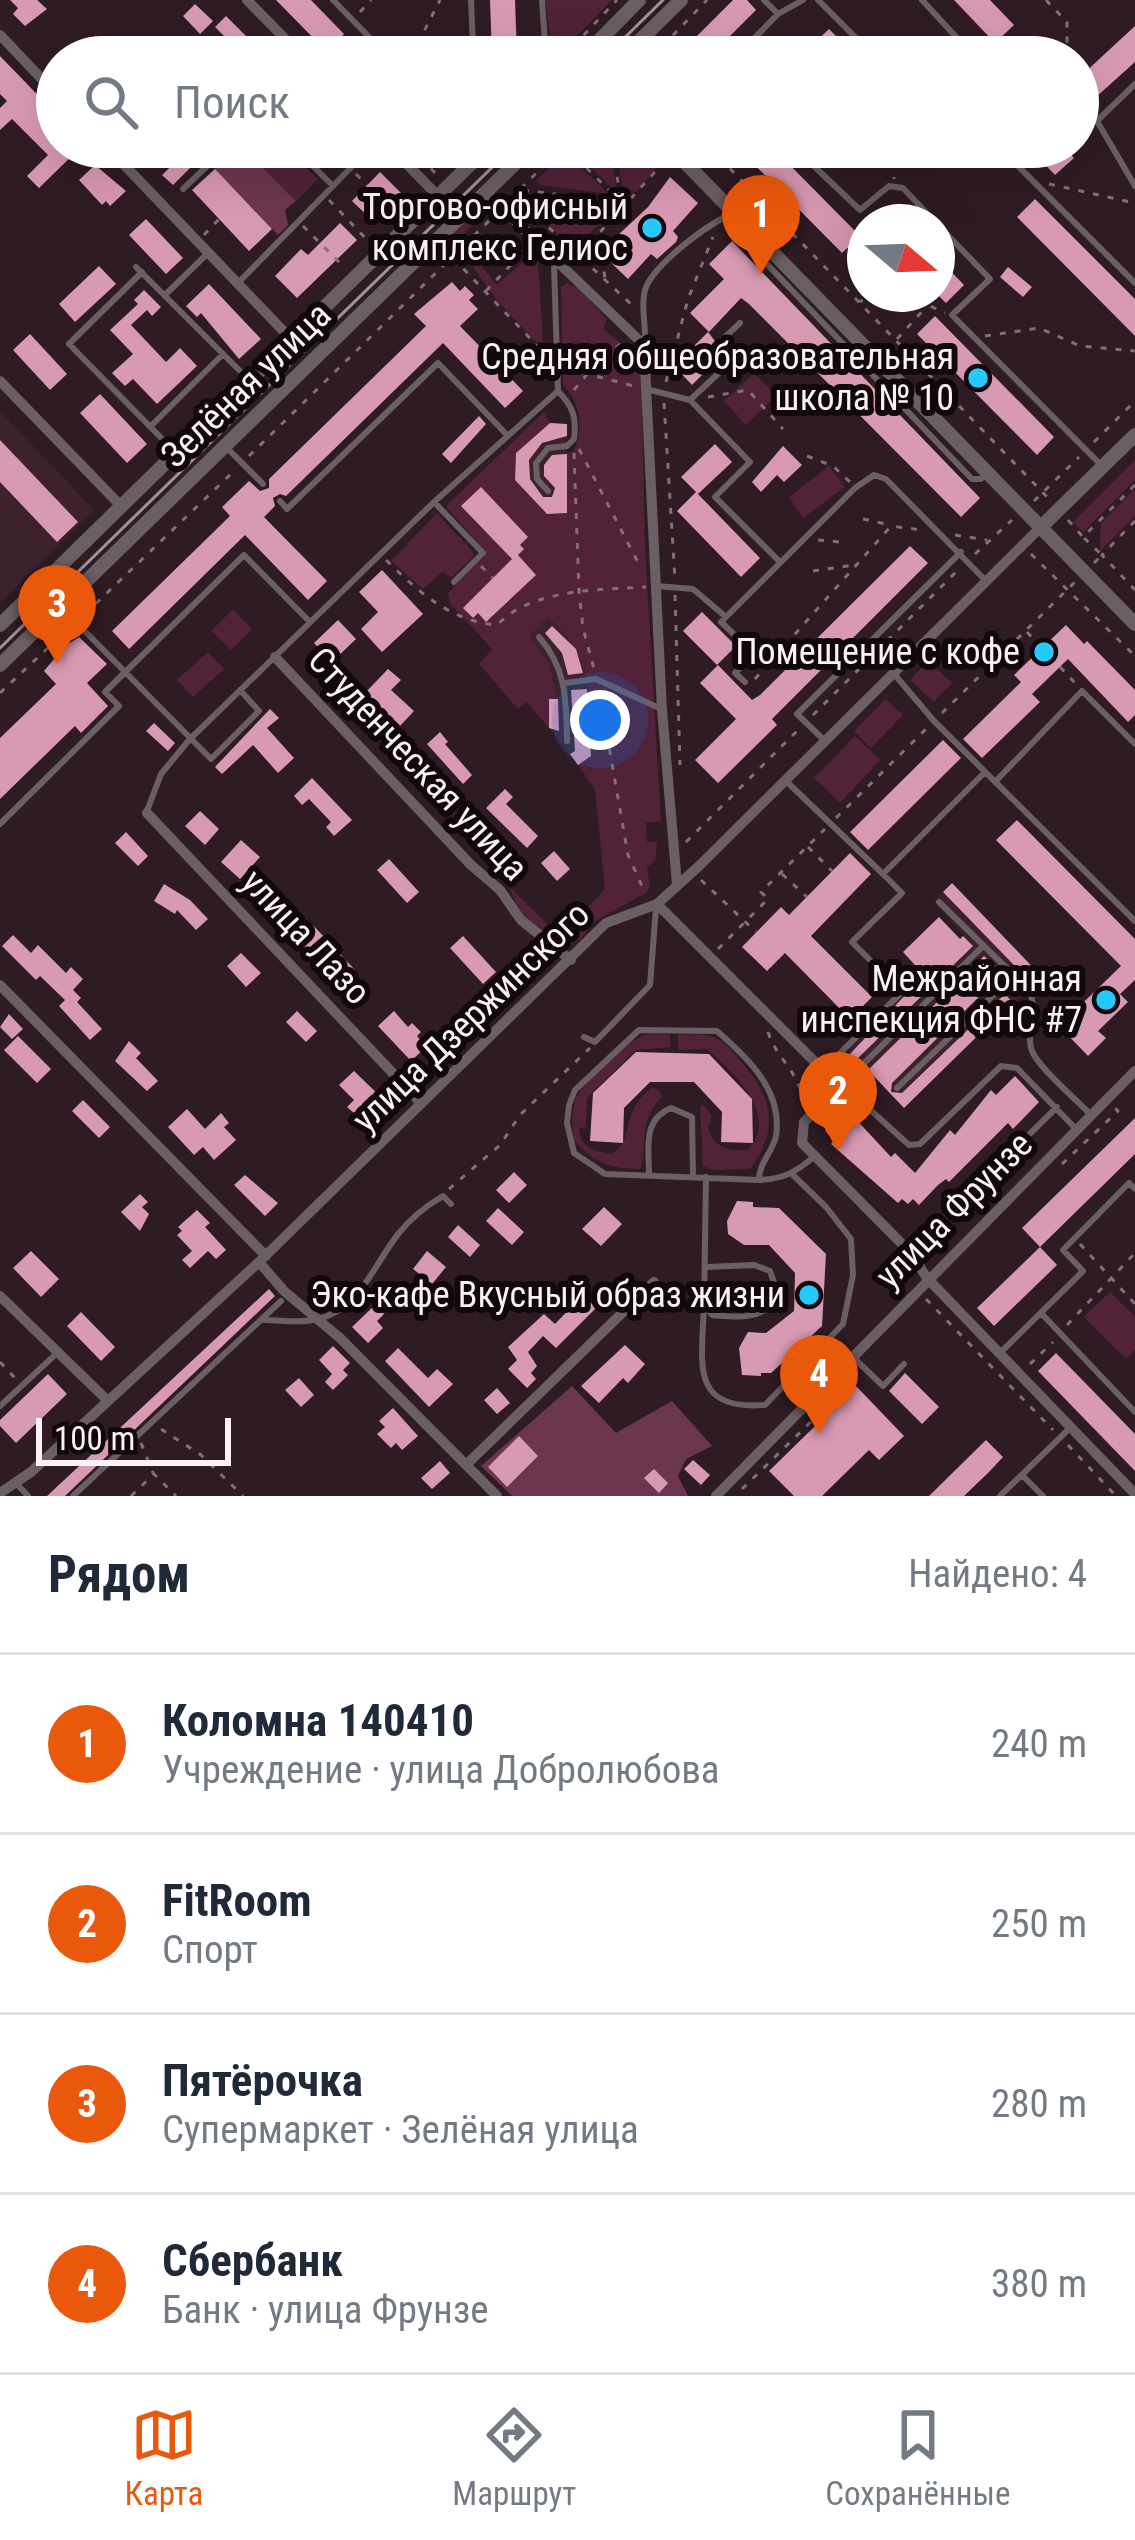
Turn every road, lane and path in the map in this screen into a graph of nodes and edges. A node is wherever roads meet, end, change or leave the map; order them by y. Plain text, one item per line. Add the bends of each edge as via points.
1 (247, 0) edge
2 (333, 0) edge
3 (371, 0) edge
4 (440, 0) edge
5 (471, 0) edge
6 (542, 0) edge
7 (617, 0) edge
8 (639, 0) edge
9 (681, 0) edge
10 (707, 0) edge
11 (764, 0) edge
12 (803, 0) edge
13 (818, 0) edge
14 (922, 0) edge
15 (1046, 0) edge
16 (778, 14) junction
17 (352, 20) junction
18 (0, 35) edge
19 (282, 36) edge
20 (368, 36) edge
21 (422, 36) edge
22 (473, 36) edge
23 (545, 36) edge
24 (583, 36) edge
25 (604, 36) edge
26 (644, 36) edge
27 (672, 36) edge
28 (757, 36) edge
29 (854, 36) edge
30 (955, 36) edge
31 (1067, 36) edge
32 (36, 73) edge
33 (1135, 84) edge
34 (1099, 119) edge
35 (1099, 124) edge
36 (127, 168) edge
37 (205, 168) edge
38 (315, 168) edge
39 (350, 168) joint
40 (411, 168) edge
41 (430, 168) edge
42 (467, 168) edge
43 (511, 168) edge
44 (542, 168) edge
45 (584, 168) edge
46 (616, 168) edge
47 (660, 168) edge
48 (688, 168) edge
49 (729, 168) edge
50 (816, 168) edge
51 (894, 168) edge
52 (1020, 168) edge
53 (442, 180) dead end
54 (1032, 180) junction
55 (367, 185) dead end
56 (333, 186) junction
57 (1135, 186) edge
58 (895, 187) junction
59 (183, 189) dead end
60 (520, 189) junction
61 (620, 191) junction
62 (486, 193) junction
63 (324, 195) junction
64 (514, 195) junction
65 (439, 196) junction
66 (612, 198) junction
67 (1135, 203) edge
68 (918, 204) edge
69 (627, 207) junction
70 (502, 208) junction
71 (726, 212) junction
72 (219, 219) dead end
73 (298, 221) junction
74 (534, 240) junction
75 (198, 242) junction
76 (955, 243) edge
77 (590, 244) junction
78 (373, 246) dead end
79 (209, 252) junction
80 (579, 256) junction
81 (452, 257) junction
82 (554, 260) junction
83 (348, 271) dead end
84 (605, 280) junction
85 (238, 282) junction
86 (1135, 283) edge
87 (847, 291) edge
88 (485, 292) junction
89 (165, 296) junction
90 (868, 312) edge
91 (922, 312) edge
92 (944, 312) edge
93 (952, 315) junction
94 (646, 319) junction
95 (740, 322) dead end
96 (631, 333) junction
97 (974, 338) junction
98 (292, 340) junction
99 (896, 340) junction
100 (644, 345) junction
101 (1135, 351) edge
102 (223, 354) junction
103 (556, 366) junction
104 (589, 375) junction
105 (0, 381) edge
106 (250, 382) junction
107 (646, 389) junction
108 (701, 390) junction
109 (663, 393) junction
110 (561, 394) junction
111 (690, 400) junction
112 (151, 427) junction
113 (783, 429) dead end
114 (1135, 435) edge
115 (508, 436) junction
116 (574, 439) junction
117 (226, 446) junction
118 (176, 453) junction
119 (807, 456) dead end
120 (242, 463) junction
121 (1103, 466) junction
122 (263, 484) dead end
123 (1135, 485) edge
124 (855, 488) junction
125 (548, 491) dead end
126 (280, 501) dead end
127 (434, 502) junction
128 (121, 506) junction
129 (1060, 509) junction
130 (1018, 515) dead end
131 (863, 519) dead end
132 (1135, 521) edge
133 (892, 526) junction
134 (1006, 526) junction
135 (1041, 527) junction
136 (941, 533) junction
137 (1083, 536) junction
138 (803, 539) junction
139 (988, 540) junction
140 (840, 542) dead end
141 (1022, 546) junction
142 (961, 552) junction
143 (381, 555) junction
144 (1102, 555) junction
145 (968, 560) junction
146 (476, 561) junction
147 (780, 562) junction
148 (1093, 564) dead end
149 (856, 565) junction
150 (812, 571) dead end
151 (493, 578) dead end
152 (1079, 578) dead end
153 (454, 582) dead end
154 (987, 582) junction
155 (656, 586) junction
156 (675, 588) junction
157 (1067, 590) junction
158 (1135, 590) edge
159 (579, 591) junction
160 (60, 606) junction
161 (725, 617) junction
162 (310, 622) junction
163 (75, 623) junction
164 (1135, 624) edge
165 (0, 625) edge
166 (1026, 630) junction
167 (539, 638) dead end
168 (1042, 648) dead end
169 (1135, 656) edge
170 (274, 657) junction
171 (0, 665) edge
172 (1060, 667) dead end
173 (124, 673) junction
174 (895, 675) junction
175 (596, 679) junction
176 (745, 682) joint
177 (565, 683) junction
178 (240, 690) junction
179 (1082, 691) junction
180 (0, 693) edge
181 (662, 710) junction
182 (934, 721) junction
183 (806, 722) junction
184 (189, 740) junction
185 (567, 741) dead end
186 (827, 742) junction
187 (1135, 744) edge
188 (985, 772) junction
189 (680, 776) dead end
190 (786, 781) junction
191 (995, 782) junction
192 (147, 813) joint
193 (682, 823) dead end
194 (0, 824) edge
195 (830, 824) junction
196 (807, 846) junction
197 (698, 867) junction
198 (832, 871) dead end
199 (780, 872) junction
200 (883, 874) junction
201 (677, 884) junction
202 (642, 886) dead end
203 (807, 897) dead end
204 (939, 902) dead end
205 (657, 904) junction
206 (1133, 916) edge
207 (745, 922) junction
208 (756, 932) dead end
209 (983, 946) junction
210 (716, 951) dead end
211 (572, 960) junction
212 (1014, 975) junction
213 (0, 985) edge
214 (766, 1016) junction
215 (584, 1037) dead end
216 (595, 1042) junction
217 (823, 1070) junction
218 (1135, 1071) edge
219 (835, 1088) junction
220 (897, 1088) dead end
221 (422, 1103) junction
222 (1113, 1106) dead end
223 (1057, 1107) junction
224 (1091, 1114) junction
225 (804, 1122) junction
226 (1076, 1129) junction
227 (815, 1156) junction
228 (1052, 1173) dead end
229 (649, 1175) junction
230 (793, 1175) junction
231 (706, 1177) junction
232 (693, 1178) junction
233 (759, 1180) junction
234 (1135, 1189) edge
235 (443, 1196) junction
236 (451, 1204) dead end
237 (1075, 1238) junction
238 (910, 1252) junction
239 (1135, 1253) edge
240 (263, 1259) junction
241 (706, 1267) junction
242 (1109, 1279) junction
243 (654, 1282) dead end
244 (931, 1282) junction
245 (0, 1296) edge
246 (281, 1301) dead end
247 (1135, 1304) edge
248 (704, 1305) junction
249 (1041, 1313) junction
250 (261, 1320) junction
251 (315, 1320) junction
252 (1060, 1334) junction
253 (57, 1353) junction
254 (999, 1355) junction
255 (851, 1356) junction
256 (0, 1362) edge
257 (904, 1364) dead end
258 (1024, 1370) dead end
259 (22, 1385) junction
260 (107, 1400) junction
261 (0, 1406) edge
262 (1135, 1412) edge
263 (151, 1424) junction
264 (1065, 1432) junction
265 (138, 1435) junction
266 (466, 1465) junction
267 (154, 1474) junction
268 (1022, 1475) junction
269 (17, 1484) junction
270 (0, 1493) edge
271 (1135, 1494) edge
272 (28, 1496) edge
273 (73, 1496) edge
274 (131, 1496) edge
275 (176, 1496) edge
276 (243, 1496) edge
277 (496, 1496) edge
278 (716, 1496) edge
279 (1000, 1496) edge
280 (1043, 1496) edge
281 (1116, 1496) edge

1 - 19 street
2 - 17 lane
3 - 17 path
4 - 21 path
5 - 22 lane
6 - 23 lane
7 - 24 path
8 - 25 street
9 - 26 street
10 - 27 path
11 - 16 lane
12 - 16 lane
13 - 29 lane
14 - 30 lane
15 - 31 path via 1067,22
16 - 28 lane
17 - 20 lane
18 - 32 street
33 - 34 lane
35 - 57 lane
36 - 75 street
37 - 59 lane
38 - 56 lane
39 - 55 path
39 - 56 lane
40 - 65 street
41 - 53 path
42 - 65 street, Зелёная улица
43 - 62 street, Зелёная улица
44 - 60 path
45 - 66 path
46 - 61 path
47 - 69 path
48 - 71 street
49 - 87 path
50 - 58 lane via 860,210
51 - 58 path
52 - 54 lane
54 - 67 path
54 - 86 lane
56 - 63 lane
58 - 68 lane
60 - 64 path
60 - 66 path
61 - 66 path
61 - 69 path
62 - 70 street
62 - 117 street, Зелёная улица
63 - 73 lane
63 - 78 path
64 - 70 path
64 - 80 path
65 - 98 street, Зелёная улица
66 - 69 path via 617,209
69 - 77 path
70 - 74 street
70 - 81 path
71 - 94 lane via 648,283
71 - 109 path via 688,299
71 - 135 street
72 - 75 path
73 - 83 path
73 - 85 lane
74 - 82 street
74 - 88 path
75 - 79 street
76 - 93 lane via 990,279
77 - 80 path
77 - 84 path
79 - 85 street
79 - 89 lane
80 - 84 path
81 - 88 path
81 - 120 path
82 - 96 street
82 - 103 lane
84 - 94 path
85 - 98 street
88 - 103 path
89 - 102 lane
89 - 112 lane via 139,270 69,344
90 - 99 path
91 - 99 path
92 - 93 path
93 - 97 lane
94 - 100 lane
95 - 108 lane via 722,340 737,356
96 - 100 street
96 - 104 path
97 - 101 path via 1039,328 1080,346
97 - 121 lane
98 - 106 street, Зелёная улица
99 - 129 path
100 - 107 street
102 - 106 lane
102 - 112 lane
103 - 104 path
103 - 110 lane
104 - 107 path
104 - 110 path
105 - 128 street
106 - 118 street, Зелёная улица
107 - 109 lane
107 - 155 street
108 - 111 lane
108 - 113 path via 708,398 748,390
109 - 111 lane
109 - 156 path
110 - 115 lane
110 - 116 lane via 577,420
111 - 147 lane via 750,462 715,496
112 - 118 lane
114 - 121 street, улица Дзержинского
115 - 126 lane via 438,363 287,509
115 - 127 lane
116 - 125 lane via 548,448 536,463
116 - 155 path via 632,556
116 - 159 path
117 - 120 lane
117 - 160 street, Зелёная улица
118 - 128 street, Зелёная улица
119 - 124 path
120 - 122 lane
120 - 163 path
121 - 129 street, улица Дзержинского
123 - 137 path
124 - 136 lane via 879,476
124 - 138 lane
127 - 143 lane
127 - 146 lane via 483,553
128 - 165 street, Зелёная улица
129 - 135 street, улица Дзержинского
129 - 137 path
130 - 134 path
131 - 133 path
132 - 144 path
133 - 136 path
133 - 149 path
134 - 139 path
134 - 141 path
135 - 141 street, улица Дзержинского
135 - 164 street
136 - 139 path
136 - 142 lane
137 - 144 path
138 - 140 path
138 - 147 lane
139 - 145 path
141 - 154 street, улица Дзержинского
141 - 157 path
142 - 145 lane
142 - 183 lane via 797,714
143 - 159 path via 426,599 475,623 497,625 509,613
143 - 162 lane
144 - 148 path
144 - 158 path
145 - 154 lane
145 - 183 path
146 - 151 path
146 - 153 lane
147 - 161 lane
149 - 150 path
149 - 176 path
152 - 157 path
154 - 174 street, улица Дзержинского
155 - 156 lane
155 - 159 path
155 - 181 street
156 - 161 lane via 693,590
156 - 189 path
157 - 166 path
157 - 169 path
159 - 175 path
160 - 163 lane
160 - 171 street, Зелёная улица
161 - 176 lane via 721,622 754,653 735,673
162 - 170 lane
162 - 173 lane via 244,555
163 - 173 lane
163 - 180 path
166 - 168 path
166 - 182 path
167 - 177 lane
170 - 178 lane
170 - 211 street, Студенческая улица via 521,920
172 - 179 path
173 - 184 lane
173 - 194 lane via 105,692 119,706
174 - 182 lane
174 - 186 street, улица Дзержинского
175 - 177 lane
175 - 181 lane
175 - 202 path via 628,856
177 - 185 lane
178 - 184 lane
178 - 184 lane via 259,711 212,759
179 - 187 lane
179 - 191 lane
181 - 201 street
182 - 188 lane
182 - 195 path
183 - 186 lane
183 - 193 path via 682,847
184 - 192 lane via 161,774
186 - 190 street, улица Дзержинского
188 - 191 lane
188 - 200 lane
190 - 195 lane
190 - 197 street, улица Дзержинского
191 - 206 lane
192 - 221 street, улица Лазо
195 - 196 path
195 - 200 lane
196 - 198 path
196 - 199 path
197 - 201 street, улица Дзержинского
197 - 207 path via 697,876
199 - 203 path
199 - 207 path
200 - 217 lane via 902,892 852,941 902,992
201 - 205 street, улица Дзержинского
204 - 209 lane
205 - 211 street, улица Дзержинского via 606,923
205 - 214 street
205 - 216 lane via 650,985
207 - 208 path
207 - 210 path
209 - 212 lane
209 - 219 lane
211 - 221 street, улица Дзержинского
212 - 220 lane
212 - 224 lane via 1035,1002 1030,1047
213 - 240 street
214 - 217 street
214 - 225 path via 772,1043 802,1086
215 - 216 lane
216 - 235 path
217 - 219 street
218 - 224 street, улица Фрунзе
219 - 223 lane via 855,1096 908,1145 920,1144 1001,1066 1018,1068
219 - 225 street
221 - 240 street, улица Дзержинского
222 - 228 path via 1118,1111
223 - 226 lane
223 - 238 lane
224 - 226 street, улица Фрунзе
225 - 227 street via 802,1143
226 - 244 street, улица Фрунзе
227 - 230 lane
227 - 238 street
229 - 232 lane
229 - 232 lane via 649,1129 670,1108 692,1118
229 - 233 lane via 605,1174 574,1153 567,1123 575,1090 640,1030 717,1031 773,1091 776,1138
230 - 233 lane
230 - 248 lane via 851,1240 843,1324 765,1405 736,1407 709,1391
231 - 232 lane
231 - 233 lane
231 - 241 lane
234 - 237 lane via 1130,1183
235 - 236 lane
235 - 251 lane via 397,1236 346,1306
237 - 242 path
237 - 249 lane via 1063,1250 1083,1270
238 - 244 street
239 - 242 path
240 - 251 street
240 - 260 street, улица Дзержинского
241 - 248 lane
241 - 248 lane via 754,1265 770,1270 776,1288 775,1303 762,1315 712,1315
242 - 247 path
242 - 252 path
243 - 266 street
244 - 254 street
244 - 255 street, улица Фрунзе
244 - 264 path via 923,1296
245 - 253 street
246 - 250 lane
249 - 252 lane
249 - 254 lane
250 - 251 lane
250 - 263 lane
251 - 266 street
252 - 258 path
252 - 262 lane
253 - 259 lane
253 - 260 street
254 - 264 street
255 - 257 lane via 883,1386
255 - 278 street, улица Фрунзе
256 - 259 path
259 - 261 lane
260 - 269 street, улица Дзержинского
263 - 265 lane
263 - 276 path
264 - 268 lane
264 - 271 street
264 - 281 path
265 - 267 path
265 - 273 lane
266 - 277 street
267 - 274 path
267 - 275 path
268 - 279 lane
268 - 280 lane
269 - 270 street, улица Дзержинского
269 - 272 lane

